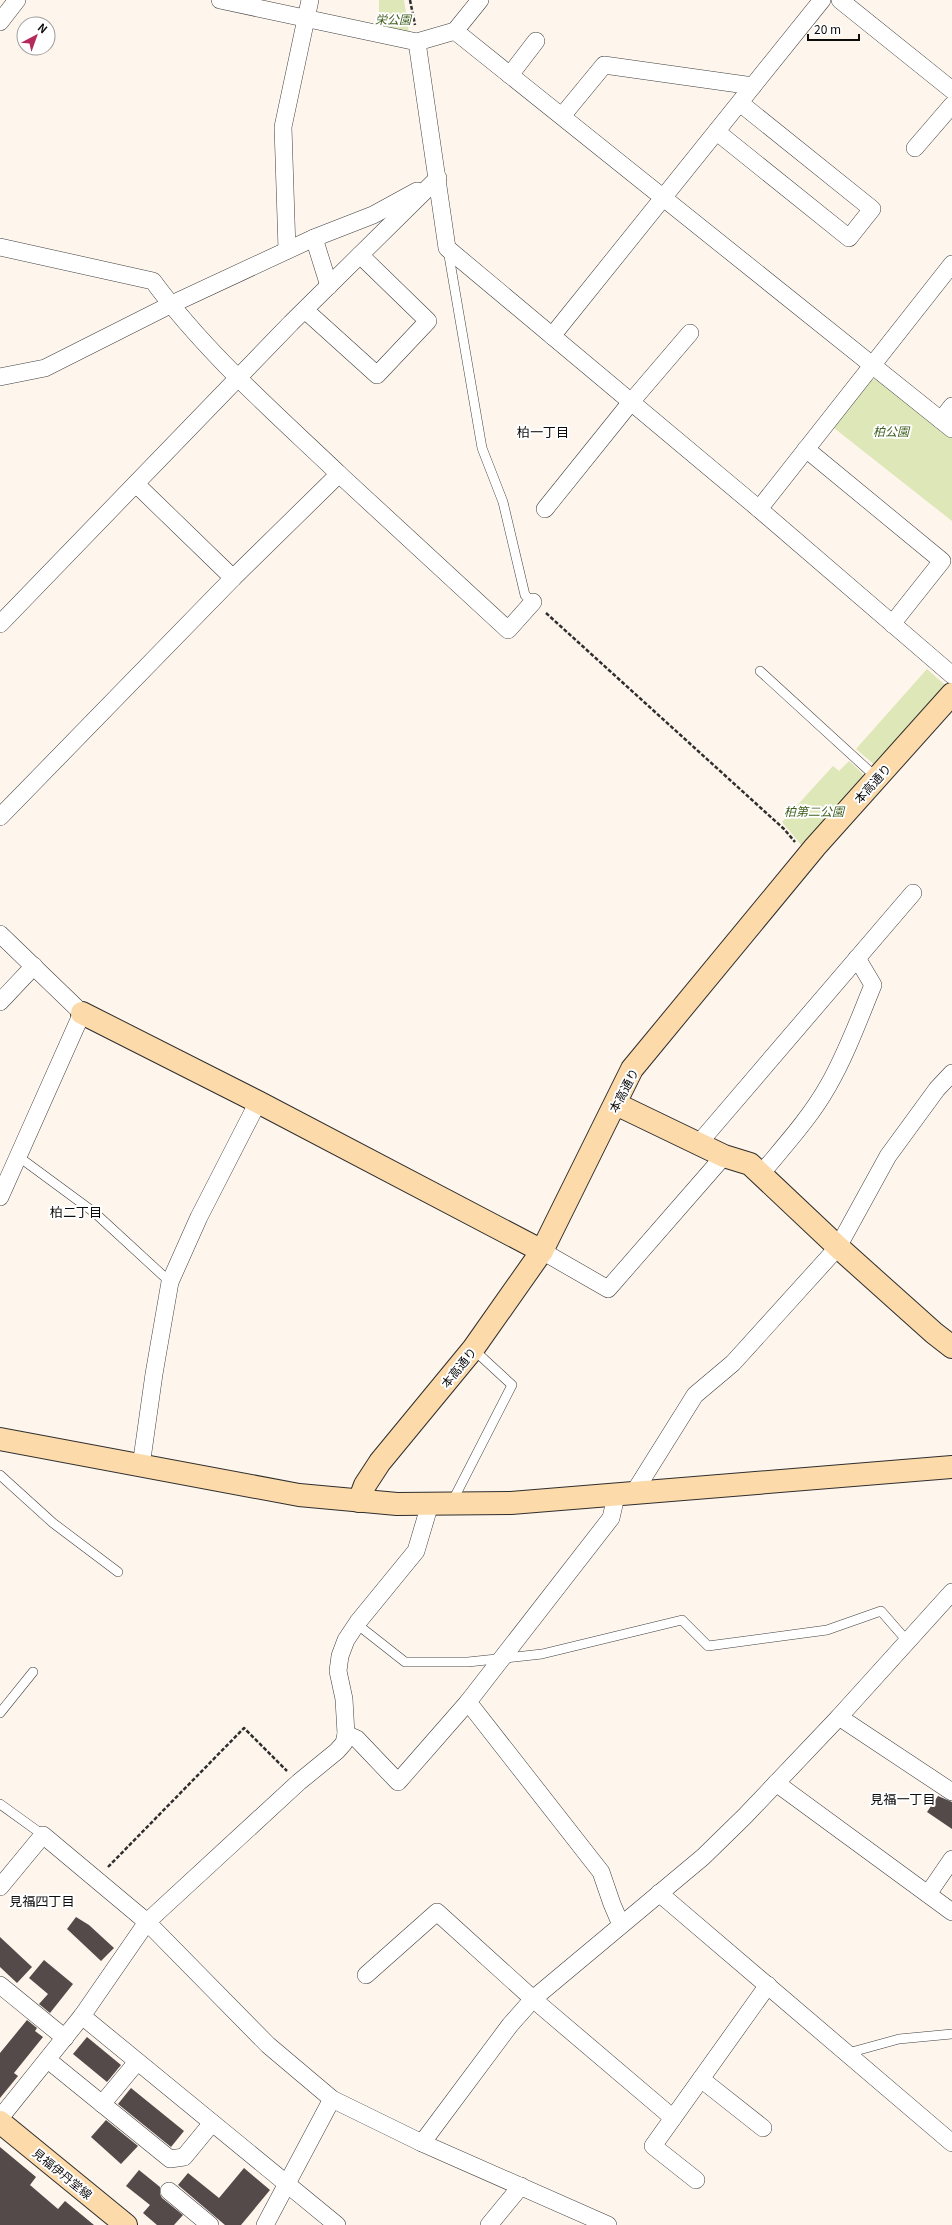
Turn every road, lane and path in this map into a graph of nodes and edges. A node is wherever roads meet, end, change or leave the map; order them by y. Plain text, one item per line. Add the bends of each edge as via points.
1 (17, 0) edge
2 (220, 0) edge
3 (310, 0) edge
4 (410, 0) edge
5 (480, 0) edge
6 (822, 0) edge
7 (840, 0) edge
8 (307, 17) junction
9 (0, 22) edge
10 (455, 31) junction
11 (536, 41) dead end
12 (417, 42) junction
13 (510, 74) junction
14 (753, 86) junction
15 (952, 90) edge
16 (740, 103) junction
17 (952, 105) edge
18 (562, 116) junction
19 (716, 132) junction
20 (915, 148) dead end
21 (438, 178) junction
22 (664, 198) junction
23 (314, 238) junction
24 (0, 247) edge
25 (447, 248) junction
26 (287, 250) junction
27 (360, 255) junction
28 (952, 264) edge
29 (329, 286) junction
30 (170, 305) junction
31 (305, 310) junction
32 (690, 333) dead end
33 (552, 336) junction
34 (872, 366) junction
35 (0, 377) edge
36 (239, 378) junction
37 (631, 402) junction
38 (952, 406) edge
39 (946, 424) edge
40 (806, 449) junction
41 (338, 474) junction
42 (136, 484) junction
43 (545, 509) dead end
44 (759, 509) junction
45 (233, 578) junction
46 (534, 602) junction
47 (0, 624) edge
48 (892, 624) junction
49 (760, 671) dead end
50 (952, 676) edge
51 (950, 699) edge
52 (877, 778) junction
53 (0, 818) edge
54 (807, 857) junction
55 (913, 893) dead end
56 (0, 934) edge
57 (857, 958) junction
58 (34, 966) junction
59 (0, 1002) edge
60 (82, 1013) junction
61 (952, 1073) edge
62 (258, 1102) junction
63 (616, 1104) junction
64 (699, 1143) junction
65 (724, 1156) junction
66 (19, 1157) junction
67 (761, 1174) junction
68 (0, 1197) edge
69 (838, 1247) junction
70 (542, 1251) junction
71 (170, 1282) junction
72 (952, 1347) edge
73 (473, 1349) junction
74 (0, 1439) edge
75 (141, 1466) junction
76 (952, 1467) edge
77 (0, 1476) edge
78 (624, 1495) junction
79 (359, 1501) junction
80 (440, 1505) junction
81 (118, 1572) dead end
82 (952, 1592) edge
83 (358, 1622) junction
84 (908, 1642) junction
85 (500, 1660) junction
86 (33, 1672) dead end
87 (468, 1702) junction
88 (0, 1713) edge
89 (839, 1717) junction
90 (346, 1734) junction
91 (299, 1782) junction
92 (776, 1784) junction
93 (952, 1792) edge
94 (0, 1804) edge
95 (43, 1835) junction
96 (952, 1860) edge
97 (96, 1879) junction
98 (0, 1887) edge
99 (659, 1893) junction
100 (928, 1894) junction
101 (952, 1912) edge
102 (147, 1922) junction
103 (621, 1925) junction
104 (366, 1975) dead end
105 (0, 1985) edge
106 (768, 1985) junction
107 (533, 1999) junction
108 (82, 2016) junction
109 (952, 2034) edge
110 (65, 2038) junction
111 (848, 2054) junction
112 (48, 2060) junction
113 (137, 2062) junction
114 (701, 2079) junction
115 (332, 2099) junction
116 (102, 2104) junction
117 (0, 2118) edge
118 (673, 2118) junction
119 (0, 2122) edge
120 (212, 2123) junction
121 (763, 2128) dead end
122 (422, 2142) junction
123 (952, 2142) edge
124 (696, 2180) dead end
125 (285, 2183) junction
126 (521, 2186) junction
127 (169, 2191) dead end
128 (126, 2225) edge
129 (210, 2225) edge
130 (265, 2225) edge
131 (337, 2225) edge
132 (489, 2225) edge
133 (608, 2225) edge

1 - 9 street
2 - 8 street
3 - 8 street
4 - 12 path
5 - 10 street
6 - 14 street
7 - 15 street
8 - 12 street
8 - 26 street via 283,127
10 - 12 street
10 - 13 street
11 - 13 street
12 - 21 street
13 - 18 street
14 - 16 street
14 - 18 street via 604,65
16 - 19 street
16 - 19 street via 872,209 849,238
17 - 20 street
18 - 22 street
19 - 22 street
21 - 23 street via 373,215
21 - 25 street
21 - 27 street
22 - 33 street
22 - 34 street
23 - 26 street
23 - 29 street
24 - 30 street via 153,281
25 - 33 street
25 - 46 lane via 482,448 503,502 525,594
26 - 30 street
27 - 29 street
27 - 31 street via 428,321 378,375
28 - 34 street
29 - 31 street
30 - 35 street via 45,368
30 - 36 street
31 - 36 street
32 - 37 street
33 - 37 street
34 - 39 street
34 - 40 street
36 - 41 street
36 - 42 street
37 - 43 street
37 - 44 street
38 - 39 street
40 - 44 street
40 - 48 street via 942,561
41 - 45 street
41 - 46 street via 508,630
42 - 45 street
42 - 47 street
44 - 48 street
45 - 53 street
46 - 54 path via 784,829
48 - 50 street
49 - 52 lane
51 - 52 street, 本高通り
52 - 54 street, 本高通り
54 - 63 street, 本高通り via 632,1069
55 - 57 street
56 - 58 street
57 - 64 street
57 - 67 street via 873,985 845,1051 828,1086 798,1129
58 - 59 street
58 - 60 street
60 - 62 street
60 - 66 street
61 - 69 street via 937,1089 888,1156
62 - 70 street
62 - 71 street via 199,1217
63 - 64 street
63 - 70 street, 本高通り
64 - 65 street
65 - 67 street via 750,1164
65 - 70 street via 608,1289
66 - 68 street
66 - 71 lane via 95,1213
67 - 69 street
69 - 72 street
69 - 78 street via 733,1363 695,1395
70 - 73 street, 本高通り
71 - 75 street
73 - 79 street, 本高通り via 380,1462
73 - 80 lane via 512,1385
74 - 75 street
75 - 79 street via 299,1495
76 - 78 street
77 - 81 lane via 53,1522
78 - 80 street
78 - 85 street via 611,1518
79 - 80 street
80 - 83 street via 416,1552
82 - 84 street
83 - 85 lane via 363,1629 405,1662
83 - 90 street via 346,1640 338,1671 344,1699
84 - 85 lane via 881,1611 826,1630 708,1646 682,1620 542,1654
84 - 89 street
85 - 87 street
86 - 88 lane
87 - 90 street via 398,1782 357,1739
87 - 103 street via 601,1872
89 - 92 street
89 - 93 street
90 - 91 street via 344,1743 337,1751
91 - 97 path via 244,1728
91 - 102 street
92 - 99 street via 703,1857
92 - 100 street
94 - 95 lane
95 - 97 street
95 - 98 street
96 - 100 street
97 - 102 street
99 - 103 street
99 - 106 street
100 - 101 street
102 - 108 street
102 - 115 street via 268,2045
103 - 107 street
104 - 107 street via 437,1912
105 - 110 street
106 - 111 street
106 - 114 street
107 - 118 street
107 - 122 street via 510,2024
108 - 110 street
108 - 113 street
109 - 111 lane via 899,2039
110 - 112 street
111 - 123 street
112 - 116 street
112 - 117 street
113 - 116 street
113 - 120 street
114 - 118 street
114 - 121 street
115 - 122 street
115 - 125 street
116 - 120 street via 170,2159 184,2157
118 - 124 street via 653,2146
119 - 128 street, 見福伊丹堂線
120 - 125 street
122 - 126 street
125 - 130 street
125 - 131 street
126 - 132 street
126 - 133 street
127 - 129 street

